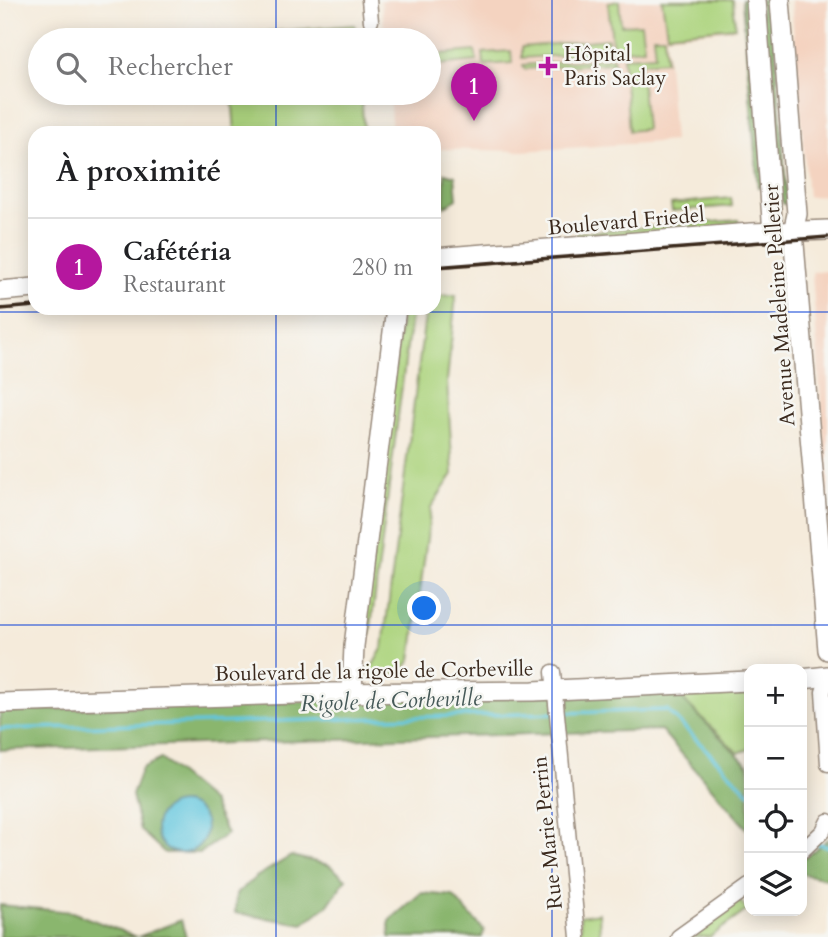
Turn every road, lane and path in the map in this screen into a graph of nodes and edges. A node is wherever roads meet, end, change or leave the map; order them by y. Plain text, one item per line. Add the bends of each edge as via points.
1 (369, 0) edge
2 (756, 0) edge
3 (780, 0) edge
4 (371, 21) dead end
5 (825, 230) edge
6 (793, 232) junction
7 (773, 233) junction
8 (441, 257) edge
9 (28, 289) edge
10 (0, 291) edge
11 (395, 315) edge
12 (828, 650) edge
13 (828, 676) edge
14 (807, 678) edge
15 (744, 681) edge
16 (554, 689) junction
17 (352, 693) junction
18 (0, 703) edge
19 (828, 764) edge
20 (826, 826) edge
21 (807, 846) edge
22 (744, 890) edge
23 (682, 933) edge
24 (578, 937) edge

1 - 4 street
2 - 7 street, Avenue Madeleine Pelletier
3 - 6 street, Avenue Madeleine Pelletier via 797,214
5 - 6 street, Boulevard Friedel
6 - 7 street, Boulevard Friedel
6 - 12 street, Avenue Madeleine Pelletier
7 - 8 street, Boulevard Friedel
9 - 10 street
11 - 17 street
13 - 14 street
13 - 19 street via 823,692
15 - 16 street, Boulevard de la rigole de Corbeville
16 - 17 street, Boulevard de la rigole de Corbeville
16 - 24 street, Rue Marie Perrin
17 - 18 street, Boulevard de la rigole de Corbeville
20 - 21 street
22 - 23 street

